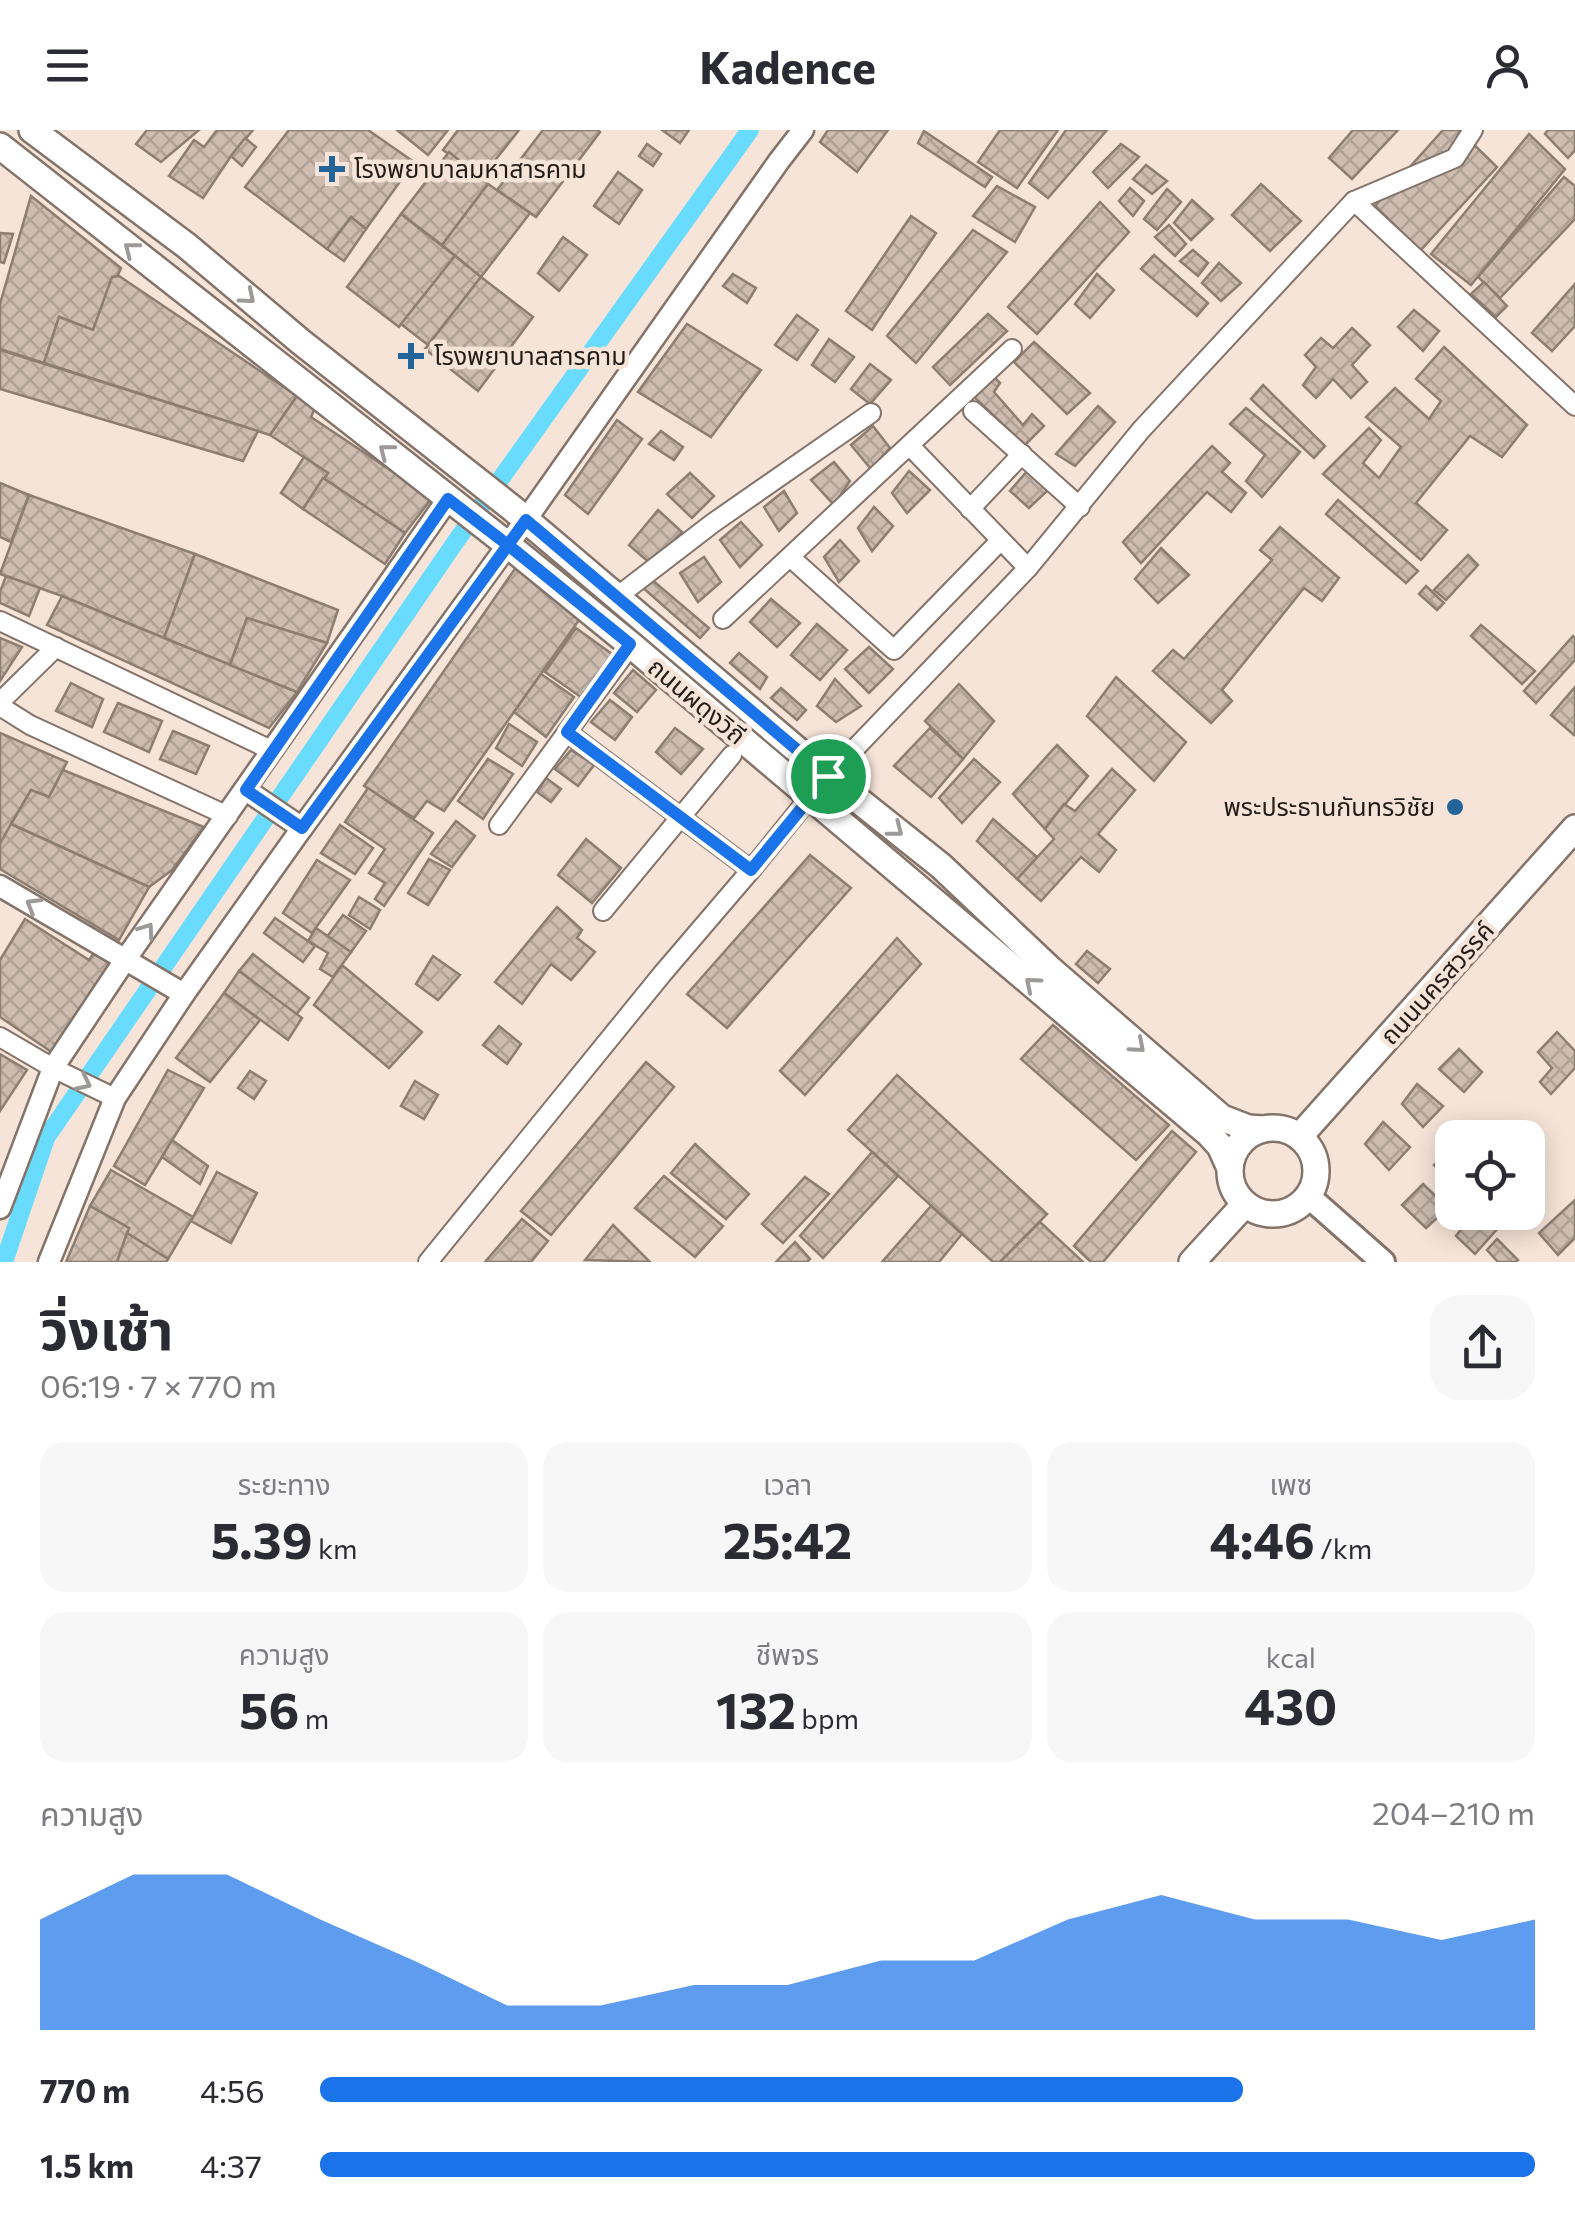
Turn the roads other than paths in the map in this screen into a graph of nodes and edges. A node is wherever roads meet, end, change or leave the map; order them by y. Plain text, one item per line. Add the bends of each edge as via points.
1 (32, 130) edge
2 (803, 130) edge
3 (1461, 130) edge
4 (1473, 130) edge
5 (0, 146) edge
6 (1455, 158) junction
7 (1354, 201) junction
8 (1012, 350) dead end
9 (1575, 406) edge
10 (973, 410) dead end
11 (871, 412) dead end
12 (910, 446) junction
13 (1022, 454) junction
14 (455, 505) junction
15 (1080, 507) junction
16 (970, 509) junction
17 (519, 514) junction
18 (501, 539) junction
19 (1000, 542) junction
20 (790, 557) junction
21 (1028, 568) junction
22 (618, 596) junction
23 (723, 619) dead end
24 (0, 621) edge
25 (630, 644) junction
26 (56, 648) junction
27 (0, 704) edge
28 (567, 732) junction
29 (273, 751) junction
30 (732, 755) dead end
31 (828, 776) junction
32 (246, 790) junction
33 (810, 797) junction
34 (228, 816) junction
35 (680, 818) junction
36 (498, 825) dead end
37 (302, 828) junction
38 (1575, 828) edge
39 (751, 870) junction
40 (0, 886) edge
41 (603, 911) dead end
42 (126, 960) junction
43 (184, 994) junction
44 (0, 1036) edge
45 (54, 1068) junction
46 (115, 1098) junction
47 (1262, 1129) junction
48 (1299, 1137) junction
49 (1230, 1168) junction
50 (1308, 1196) junction
51 (1245, 1204) junction
52 (0, 1208) edge
53 (49, 1262) edge
54 (428, 1262) edge
55 (1192, 1262) edge
56 (1383, 1262) edge

1 -> 17 main road, ถนนผดุงวิถี
2 - 17 street
3 - 6 street
4 - 6 street
14 -> 5 main road, ถนนผดุงวิถี
6 - 7 street
7 - 9 street
7 - 15 street via 1141,430
8 - 12 street
10 - 13 street
11 - 22 street
12 - 16 street
12 - 20 street
13 - 15 street
13 - 16 street
14 - 18 main road, ถนนผดุงวิถี
14 - 29 street
15 - 21 street
16 - 19 street
17 - 18 street
17 - 22 main road, ถนนผดุงวิถี
18 - 25 main road, ถนนผดุงวิถี
18 - 37 street
19 - 20 street via 894,650
19 - 21 street
20 - 23 street
21 - 31 street
22 - 31 main road, ถนนผดุงวิถี
24 - 26 street
25 - 28 street
25 - 33 main road, ถนนผดุงวิถี
26 - 27 street
26 - 29 street
27 - 34 street
28 - 35 street
28 - 36 street
29 - 32 street
30 - 35 street
31 - 33 street
31 -> 47 main road, ถนนผดุงวิถี via 941,866 1222,1118
32 - 34 street
32 - 37 street
33 - 39 street
49 -> 33 main road, ถนนผดุงวิถี via 1209,1134
42 -> 34 street
35 - 39 street
35 - 41 street
37 - 43 street
38 - 48 main road, ถนนนครสวรรค์
39 - 54 street
42 -> 40 street
42 - 43 street
42 - 45 street
43 - 46 street
44 - 45 street
45 -> 46 street
45 - 52 street
46 - 53 street
47 - 48 main road
47 - 49 main road via 1240,1143
48 - 50 main road via 1315,1165
49 - 51 main road
50 - 51 main road via 1271,1214
50 - 56 main road
51 - 55 main road

